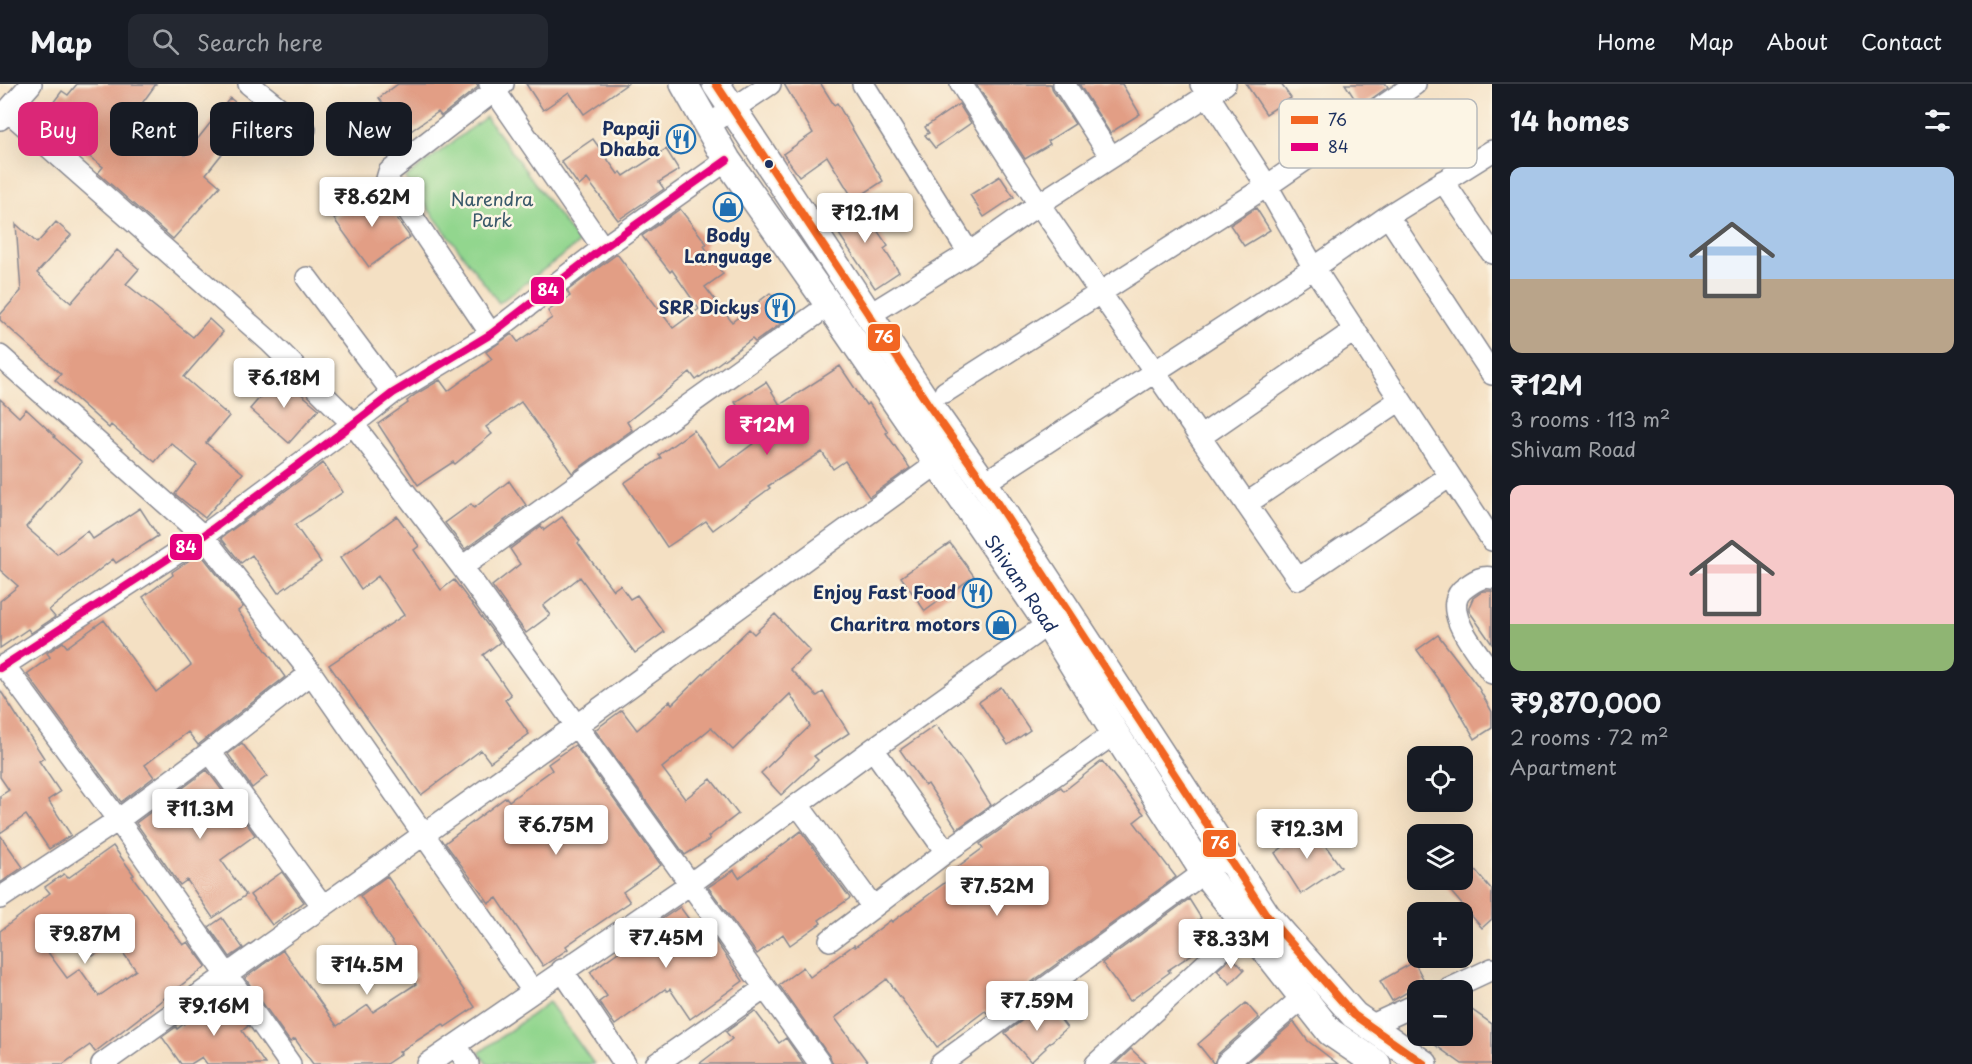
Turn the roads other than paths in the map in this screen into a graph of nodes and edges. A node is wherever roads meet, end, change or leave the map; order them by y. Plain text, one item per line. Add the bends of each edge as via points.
1 (31, 84) edge
2 (249, 84) edge
3 (684, 84) edge
4 (716, 84) edge
5 (770, 84) edge
6 (863, 84) edge
7 (961, 84) edge
8 (1064, 84) edge
9 (1415, 84) edge
10 (495, 86) edge
11 (1211, 88) edge
12 (1393, 99) edge
13 (271, 102) edge
14 (732, 109) junction
15 (4, 115) edge
16 (709, 125) junction
17 (1492, 151) edge
18 (1111, 157) junction
19 (727, 160) junction
20 (1477, 160) edge
21 (1293, 168) edge
22 (1464, 168) edge
23 (1443, 181) junction
24 (1267, 186) junction
25 (1039, 204) junction
26 (1388, 216) junction
27 (603, 248) junction
28 (969, 253) junction
29 (1492, 253) edge
30 (1314, 268) junction
31 (308, 278) dead end
32 (1100, 292) junction
33 (830, 305) junction
34 (869, 315) junction
35 (1354, 330) junction
36 (491, 334) junction
37 (0, 356) edge
38 (1155, 372) junction
39 (1492, 374) edge
40 (945, 392) dead end
41 (393, 393) junction
42 (1400, 399) junction
43 (353, 424) junction
44 (1200, 437) junction
45 (960, 448) junction
46 (937, 464) junction
47 (1450, 476) junction
48 (984, 483) junction
49 (1246, 504) junction
50 (203, 536) junction
51 (1492, 540) edge
52 (462, 567) junction
53 (1492, 576) edge
54 (1048, 624) junction
55 (2, 667) edge
56 (311, 673) junction
57 (1492, 673) edge
58 (577, 725) junction
59 (1114, 733) junction
60 (873, 749) junction
61 (210, 752) junction
62 (798, 806) junction
63 (118, 820) junction
64 (423, 834) junction
65 (946, 852) junction
66 (1228, 856) junction
67 (1204, 872) junction
68 (690, 884) junction
69 (0, 898) edge
70 (322, 905) junction
71 (873, 907) junction
72 (1256, 919) junction
73 (830, 940) dead end
74 (1492, 969) edge
75 (562, 970) junction
76 (227, 974) junction
77 (1468, 980) edge
78 (765, 988) junction
79 (533, 991) junction
80 (1303, 998) junction
81 (1407, 1009) edge
82 (1370, 1026) junction
83 (456, 1045) junction
84 (102, 1064) edge
85 (290, 1064) edge
86 (428, 1064) edge
87 (468, 1064) edge
88 (625, 1064) edge
89 (656, 1064) edge
90 (820, 1064) edge
91 (941, 1064) edge
92 (1096, 1064) edge
93 (1226, 1064) edge
94 (1377, 1064) edge
95 (1424, 1064) edge

1 - 15 street
2 - 13 street
3 - 16 main road, Shivam Road
4 - 14 main road, Shivam Road
5 - 14 street
6 - 28 street
7 - 25 street
8 - 18 street
9 - 12 street
10 - 27 street
10 - 36 street via 389,172 387,179
11 - 18 street
11 - 24 street
14 - 16 street
14 - 34 main road, Shivam Road
15 - 43 street via 269,341
16 - 19 main road, Shivam Road
17 - 20 street
18 - 25 street
19 - 27 street
19 - 33 main road, Shivam Road
21 - 24 street
22 - 23 street
23 - 26 street
23 - 29 street
24 - 30 street
24 - 32 street
25 - 28 street
25 - 32 street
26 - 30 street
26 - 39 street
27 - 36 street
28 - 34 street
30 - 35 street
30 - 38 street
31 - 41 street
32 - 38 street
32 - 40 street
33 - 46 main road, Shivam Road
33 - 52 street
34 - 45 main road, Shivam Road
35 - 42 street
35 - 44 street
36 - 41 street
37 - 50 street
38 - 44 street
38 - 48 street
41 - 43 street
42 - 47 street
42 - 49 street
43 - 50 street
43 - 52 street
44 - 49 street
45 - 46 street
45 - 48 main road, Shivam Road
46 - 54 main road, Shivam Road
46 - 58 street
47 - 49 street via 1298,579
47 - 51 street
48 - 66 main road, Shivam Road
50 - 55 street
50 - 56 street
52 - 58 street
53 - 57 street via 1462,590 1455,611 1464,632
54 - 59 main road, Shivam Road
54 - 60 street
55 - 63 street
56 - 61 street
56 - 64 street
58 - 64 street
58 - 68 street
59 - 65 street
59 - 67 main road, Shivam Road
60 - 62 street
60 - 65 street
61 - 63 street
61 - 70 street
62 - 68 street
62 - 71 street
63 - 69 street
63 - 76 street
64 - 70 street
64 - 79 street
65 - 71 street
66 - 67 street
66 - 72 main road, Shivam Road
67 - 72 main road, Shivam Road
67 - 91 street
68 - 75 street
68 - 78 street
70 - 76 street
71 - 73 street
72 - 80 main road, Shivam Road
72 - 82 main road, Shivam Road
72 - 92 street
74 - 77 street
75 - 79 street
75 - 88 street
76 - 84 street
76 - 85 street
78 - 89 street
78 - 90 street
79 - 83 street
80 - 93 street
80 - 94 main road, Shivam Road via 1330,1032
81 - 82 street
82 - 95 main road, Shivam Road
83 - 86 street
83 - 87 street

